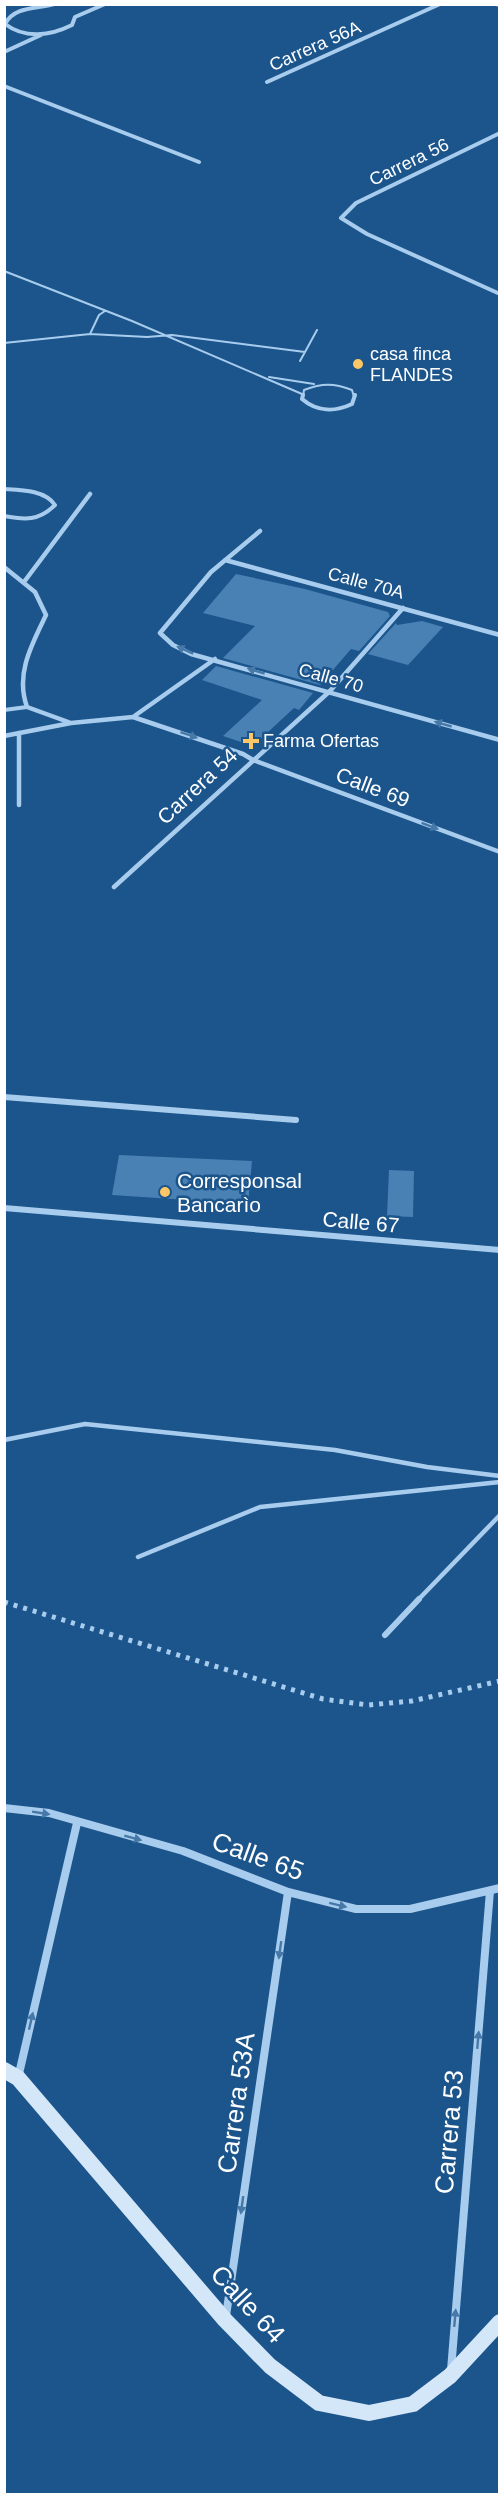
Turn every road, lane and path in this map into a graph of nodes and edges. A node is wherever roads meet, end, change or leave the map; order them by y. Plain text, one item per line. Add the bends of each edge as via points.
1 (54, 4) edge
2 (105, 4) edge
3 (440, 4) edge
4 (44, 33) junction
5 (4, 52) edge
6 (267, 82) dead end
7 (4, 86) edge
8 (500, 133) edge
9 (199, 162) dead end
10 (4, 271) edge
11 (500, 294) edge
12 (105, 310) junction
13 (317, 330) dead end
14 (90, 334) junction
15 (161, 335) junction
16 (4, 343) edge
17 (305, 352) junction
18 (300, 362) dead end
19 (260, 376) junction
20 (317, 385) junction
21 (302, 394) junction
22 (4, 489) edge
23 (90, 494) dead end
24 (4, 516) edge
25 (260, 531) dead end
26 (225, 560) junction
27 (4, 567) edge
28 (4, 573) edge
29 (12, 573) junction
30 (24, 582) junction
31 (403, 608) junction
32 (500, 635) edge
33 (215, 659) junction
34 (330, 691) junction
35 (27, 707) junction
36 (4, 710) edge
37 (133, 717) junction
38 (70, 723) junction
39 (19, 733) junction
40 (4, 736) edge
41 (500, 740) edge
42 (253, 760) junction
43 (20, 805) dead end
44 (500, 852) edge
45 (114, 887) dead end
46 (4, 1097) edge
47 (296, 1120) dead end
48 (4, 1208) edge
49 (500, 1250) edge
50 (4, 1440) edge
51 (500, 1476) edge
52 (500, 1482) edge
53 (500, 1515) edge
54 (138, 1557) dead end
55 (4, 1602) edge
56 (385, 1635) dead end
57 (500, 1681) edge
58 (4, 1808) edge
59 (77, 1823) junction
60 (500, 1888) edge
61 (489, 1891) junction
62 (288, 1892) junction
63 (11, 2074) edge
64 (225, 2320) junction
65 (500, 2322) edge
66 (450, 2376) junction

1 - 4 street via 14,13 4,24 15,30
2 - 4 street via 79,15 64,30
3 - 6 street, Carrera 56A
4 - 5 street
7 - 9 street
8 - 11 street, Carrera 56 via 356,203 341,218 367,234
10 - 12 lane
12 - 14 lane
12 - 15 lane
13 - 17 lane
14 - 15 lane
14 - 16 lane
15 - 17 lane
15 - 19 lane
17 - 18 lane
19 - 20 lane
19 - 21 lane
20 - 21 lane
20 - 21 lane via 345,386 356,395 355,400 345,407 328,410 311,406
22 - 24 lane via 47,496 55,505 39,518
23 - 30 street
25 - 26 street
26 - 31 street, Calle 70A
33 -> 26 street, Calle 70 via 191,654 160,633
27 - 29 street
28 - 29 street
29 - 30 street
30 - 35 street via 46,615 22,676 21,696
31 - 32 street, Calle 70A
31 - 34 street, Carrera 54
34 -> 33 street, Calle 70
33 - 37 street
41 -> 34 street, Calle 70
34 - 42 street, Carrera 54
35 - 36 lane
35 - 38 street
37 - 38 street
37 -> 42 street, Calle 69
38 - 39 street
39 - 40 street
39 - 43 street
42 -> 44 street, Calle 69
42 - 45 street, Carrera 54
46 - 47 street
48 - 49 street, Calle 67
50 - 51 lane via 85,1424 335,1450
52 - 54 lane via 260,1507
53 - 56 lane
55 - 57 path via 323,1699 368,1705 412,1701
58 -> 59 street, Calle 65 via 49,1813
59 -> 62 street, Calle 65 via 183,1851
63 -> 59 street
60 - 61 street, Calle 65
62 -> 61 street, Calle 65 via 356,1909 410,1909
66 -> 61 street, Carrera 53
62 -> 64 street, Carrera 53A
63 - 64 street, Calle 64
64 - 66 street, Calle 64 via 270,2366 319,2403 369,2413 413,2404
65 - 66 street, Calle 64

